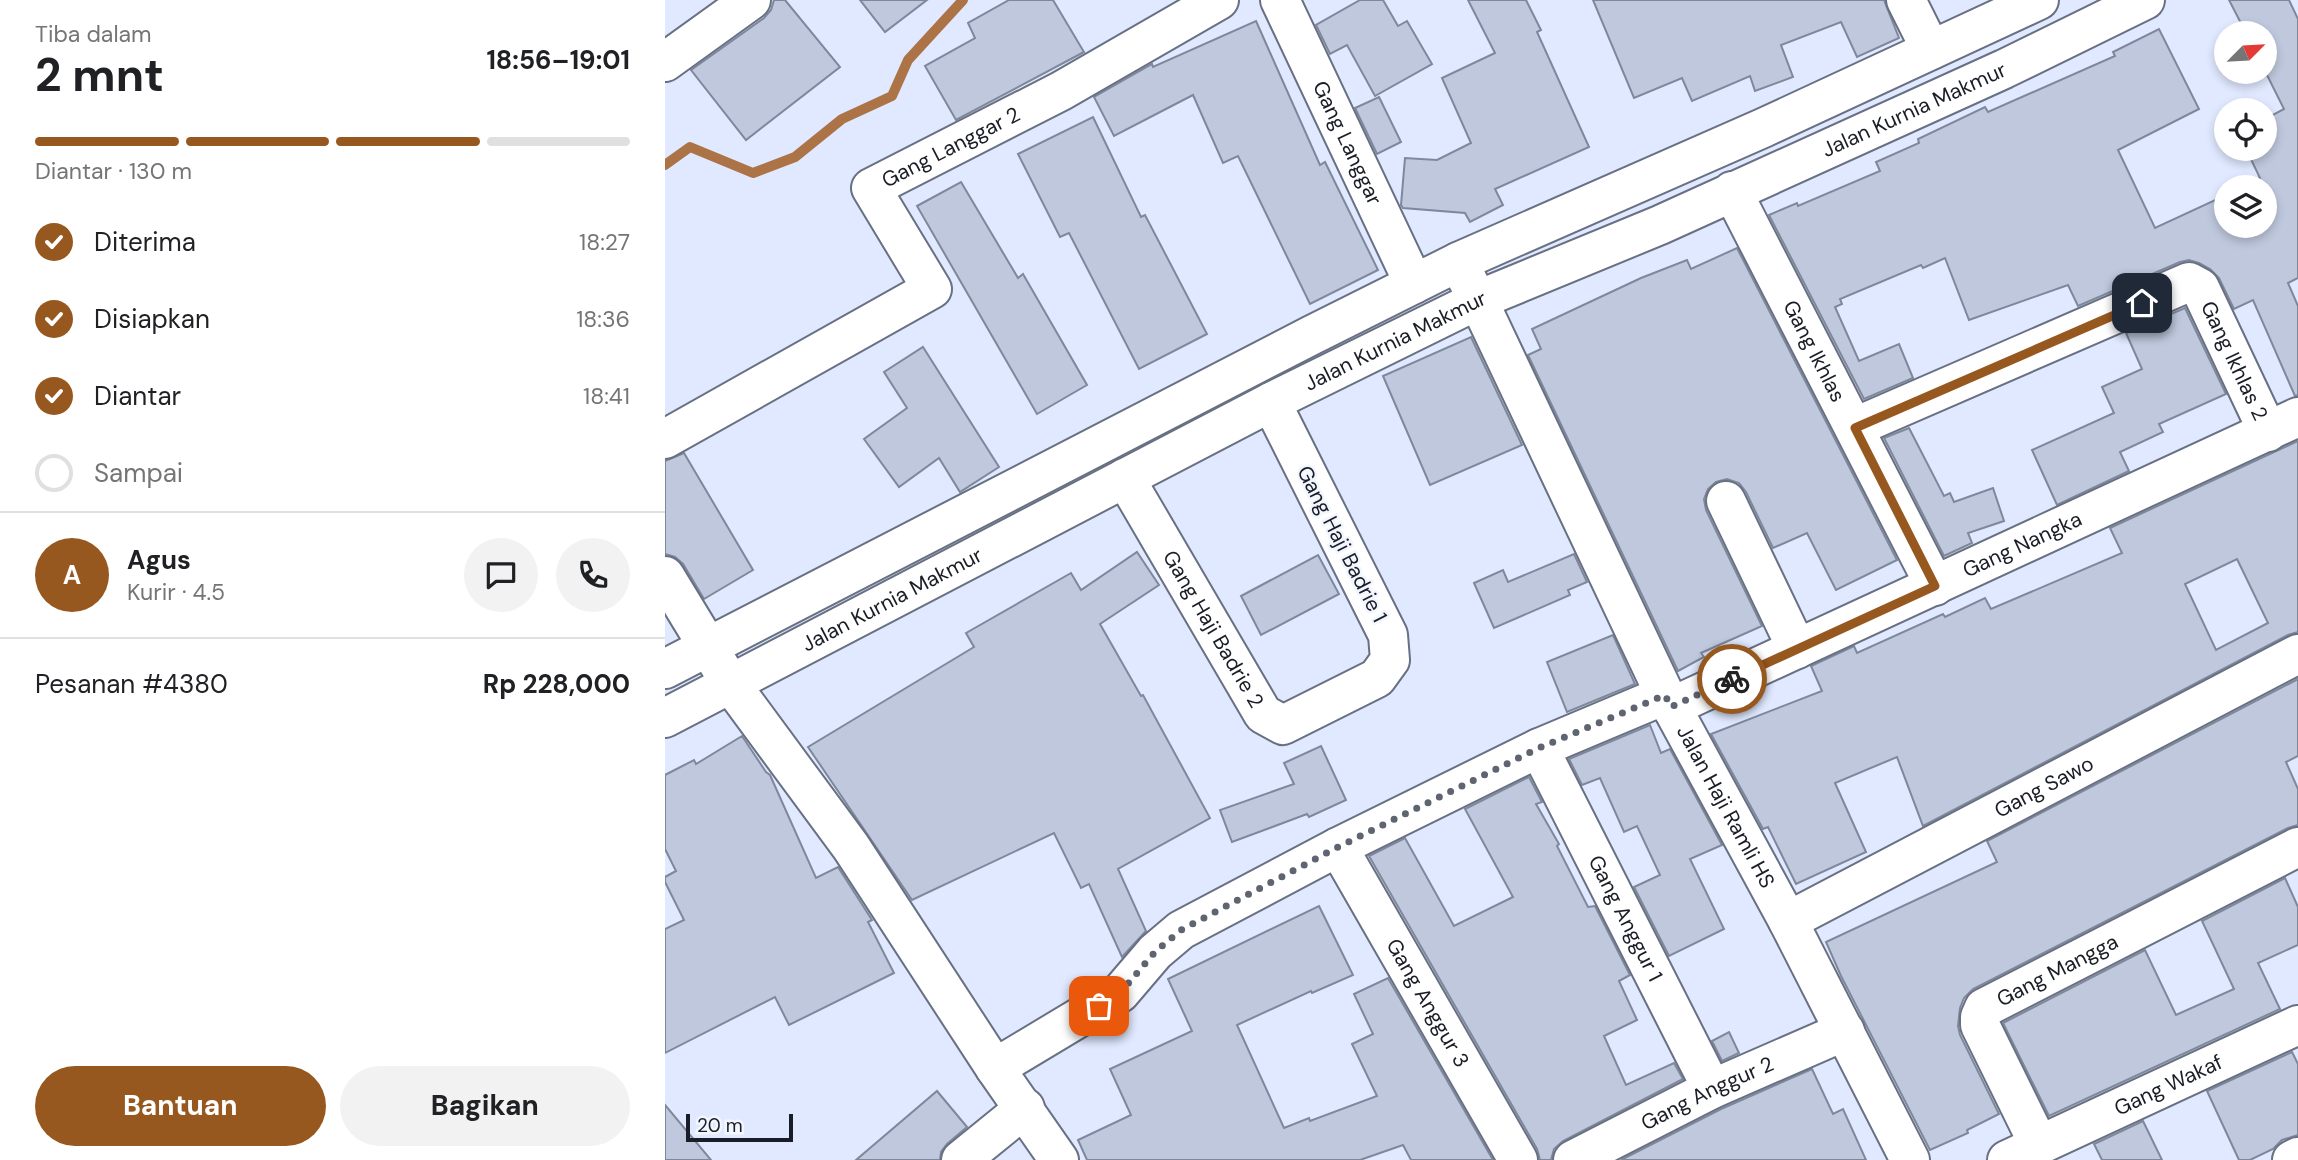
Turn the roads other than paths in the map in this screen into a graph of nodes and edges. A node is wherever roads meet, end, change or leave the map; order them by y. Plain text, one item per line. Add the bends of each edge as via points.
1 (751, 0) edge
2 (1219, 0) edge
3 (1280, 0) edge
4 (1906, 0) edge
5 (2039, 0) edge
6 (2145, 0) edge
7 (1931, 50) junction
8 (665, 62) edge
9 (1732, 191) junction
10 (1458, 262) junction
11 (1414, 284) junction
12 (1478, 300) junction
13 (1271, 402) junction
14 (2283, 424) edge
15 (1855, 428) junction
16 (665, 439) edge
17 (1125, 478) junction
18 (1726, 500) dead end
19 (665, 576) edge
20 (1935, 586) junction
21 (707, 648) junction
22 (1797, 649) junction
23 (2298, 654) edge
24 (665, 669) edge
25 (730, 683) junction
26 (1668, 701) junction
27 (1332, 702) joint
28 (665, 718) edge
29 (1539, 748) junction
30 (1338, 847) junction
31 (2298, 847) edge
32 (1788, 921) junction
33 (2298, 1025) edge
34 (1845, 1031) junction
35 (995, 1068) junction
36 (1712, 1089) junction
37 (1025, 1108) junction
38 (2023, 1153) edge
39 (2298, 1157) edge
40 (961, 1160) edge
41 (1059, 1160) edge
42 (1518, 1160) edge
43 (1573, 1160) edge
44 (1910, 1160) edge
45 (2292, 1160) edge

1 - 8 street
2 - 16 street, Gang Langgar 2 via 1061,90 871,188 932,289
3 - 11 street, Gang Langgar
4 - 7 street
5 - 7 street, Jalan Kurnia Makmur
6 - 9 street, Jalan Kurnia Makmur
7 - 10 street, Jalan Kurnia Makmur
9 - 12 street, Jalan Kurnia Makmur
9 - 15 street, Gang Ikhlas
10 - 11 street, Jalan Kurnia Makmur
10 - 12 street, Jalan Haji Ramli HS
11 - 21 street, Jalan Kurnia Makmur
12 - 13 street, Jalan Kurnia Makmur
12 - 26 street, Jalan Haji Ramli HS
13 - 17 street, Jalan Kurnia Makmur
13 - 27 street, Gang Haji Badrie 1 via 1388,635 1390,660 1377,678
14 - 15 street, Gang Ikhlas 2 via 2200,288 2189,282
14 - 20 street, Gang Nangka
15 - 20 street, Gang Ikhlas
17 - 25 street, Jalan Kurnia Makmur
17 - 27 street, Gang Haji Badrie 2 via 1263,714 1283,725
18 - 22 street
19 - 21 street
20 - 22 street, Gang Nangka
21 - 24 street, Jalan Kurnia Makmur
21 - 25 street
22 - 26 street, Gang Nangka
23 - 32 street, Gang Sawo
25 - 28 street, Jalan Kurnia Makmur
25 - 35 street via 851,847
26 - 29 street, Gang Nangka
26 - 32 street, Jalan Haji Ramli HS
29 - 30 street, Gang Nangka
29 - 36 street, Gang Anggur 1
30 - 35 street, Gang Nangka via 1181,930 1120,993
30 - 42 street, Gang Anggur 3
31 - 38 street, Gang Mangga via 1983,1008 1980,1025
32 - 34 street, Jalan Haji Ramli HS
33 - 38 street, Gang Wakaf
34 - 36 street, Gang Anggur 2
34 - 44 street, Jalan Haji Ramli HS
35 - 37 street
36 - 43 street, Gang Anggur 2
37 - 40 street
37 - 41 street
39 - 45 street

